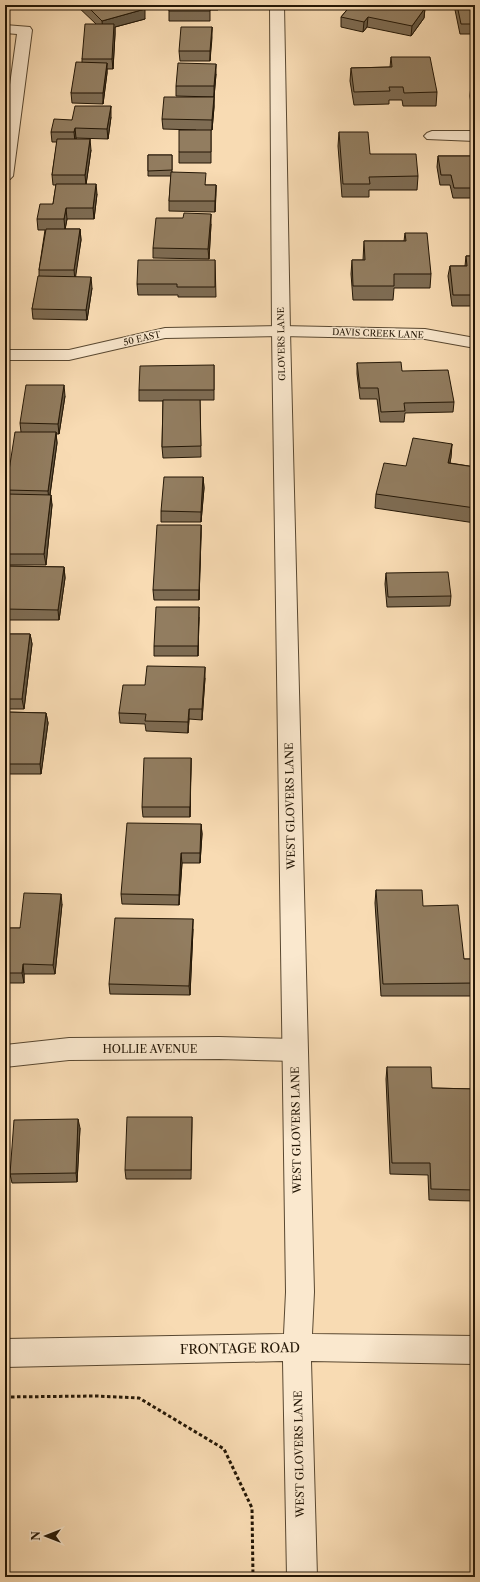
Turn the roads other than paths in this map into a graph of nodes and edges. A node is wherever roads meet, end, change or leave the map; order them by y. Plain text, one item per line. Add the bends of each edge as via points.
1 (277, 5) edge
2 (5, 29) edge
3 (432, 136) dead end
4 (475, 136) edge
5 (5, 176) edge
6 (281, 331) junction
7 (475, 343) edge
8 (5, 355) edge
9 (288, 683) joint
10 (295, 1050) junction
11 (5, 1056) edge
12 (297, 1346) junction
13 (475, 1350) edge
14 (5, 1353) edge
15 (302, 1577) edge

1 - 6 street, GLOVERS LANE
2 - 5 street via 25,30
3 - 4 street
6 - 7 street, DAVIS CREEK LANE via 425,334
6 - 8 street, 50 EAST via 165,333 69,355
6 - 9 street, GLOVERS LANE
9 - 10 street, WEST GLOVERS LANE
10 - 11 street, HOLLIE AVENUE via 69,1049
10 - 12 street, WEST GLOVERS LANE via 300,1292
12 - 13 street, FRONTAGE ROAD
12 - 14 street, FRONTAGE ROAD
12 - 15 street, WEST GLOVERS LANE

